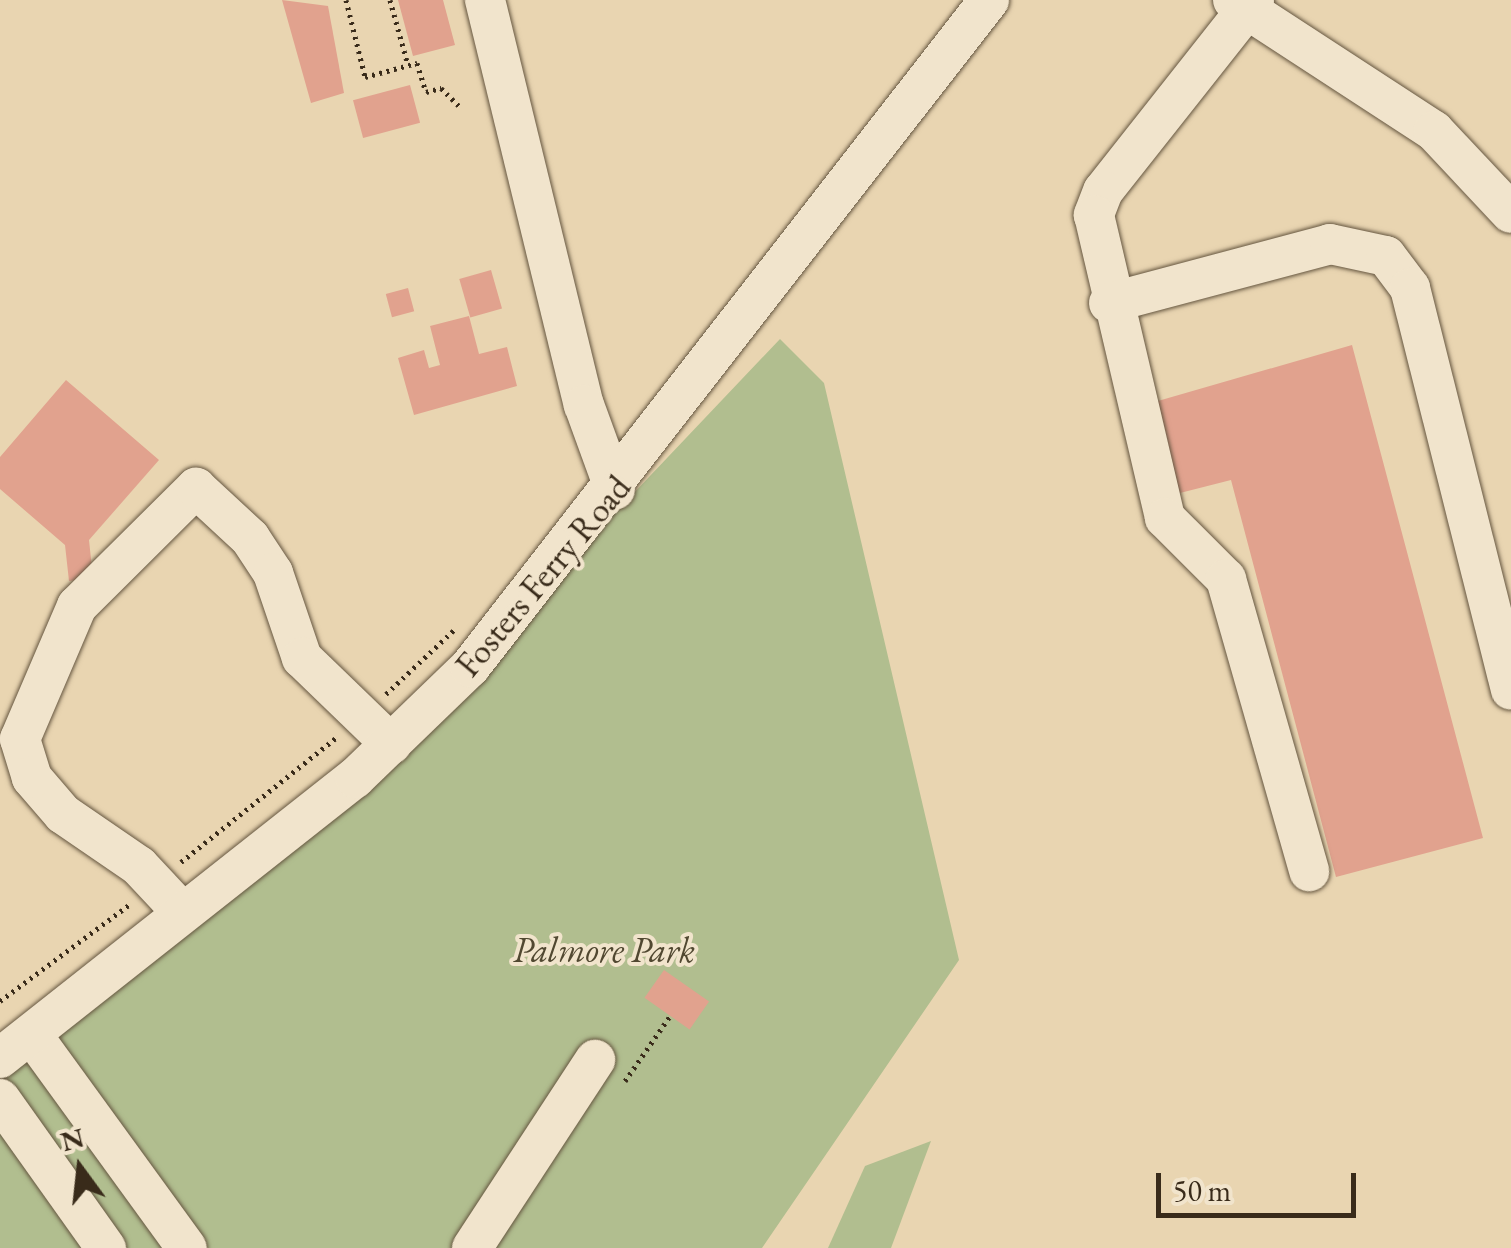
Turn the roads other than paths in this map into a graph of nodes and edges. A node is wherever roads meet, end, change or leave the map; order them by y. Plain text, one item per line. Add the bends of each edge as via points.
1 (484, 0) edge
2 (989, 0) edge
3 (1245, 3) edge
4 (1511, 213) edge
5 (1109, 303) junction
6 (615, 490) junction
7 (1511, 689) edge
8 (391, 744) junction
9 (1309, 872) dead end
10 (169, 898) junction
11 (32, 1034) junction
12 (0, 1058) edge
13 (610, 1070) road end
14 (0, 1100) edge
15 (106, 1248) edge
16 (188, 1248) edge
17 (472, 1248) edge

1 - 6 street via 584,406
2 - 6 street, Fosters Ferry Road
3 - 4 street via 1434,131
3 - 5 street via 1103,191 1094,215
5 - 7 street via 1330,244 1386,256 1410,288
5 - 9 street via 1165,518 1226,579
6 - 8 street, Fosters Ferry Road via 470,668
8 - 10 street, Fosters Ferry Road
8 - 10 street via 302,658 250,538 196,488 77,606 20,739 32,778 63,814
10 - 11 street, Fosters Ferry Road
11 - 12 street, Fosters Ferry Road
11 - 16 street
13 - 17 street
14 - 15 street

